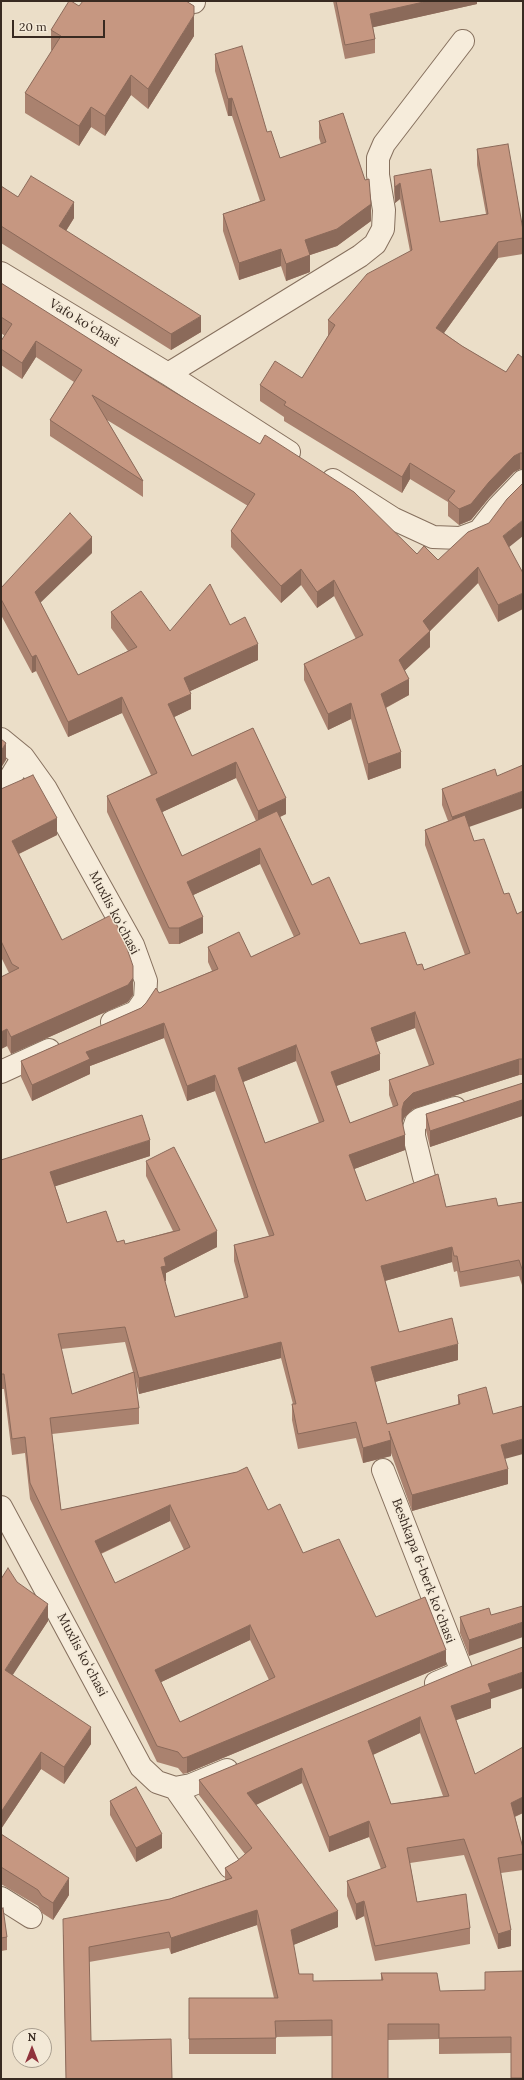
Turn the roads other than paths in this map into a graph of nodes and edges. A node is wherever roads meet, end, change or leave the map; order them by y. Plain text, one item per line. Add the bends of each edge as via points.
1 (463, 41) dead end
2 (1, 273) edge
3 (168, 374) junction
4 (523, 481) edge
5 (1, 739) edge
6 (23, 758) junction
7 (1, 793) edge
8 (93, 1030) edge
9 (65, 1043) edge
10 (1, 1072) edge
11 (472, 1103) edge
12 (424, 1177) dead end
13 (383, 1470) dead end
14 (1, 1507) edge
15 (482, 1664) edge
16 (462, 1672) junction
17 (418, 1690) edge
18 (242, 1764) edge
19 (175, 1788) junction
20 (230, 1867) edge
21 (1, 1898) edge
22 (32, 1916) dead end

1 - 3 street via 384,144 378,158 384,210 383,229 375,244 360,256
2 - 3 street, Vafo koʻchasi
3 - 4 street, Vafo koʻchasi via 394,519 433,537 460,538 479,531
5 - 6 street, Muxlis koʻchasi
6 - 7 street
6 - 8 street, Muxlis koʻchasi via 46,789 133,945 146,981 145,999 136,1012
9 - 10 street
11 - 12 street via 416,1122 414,1136
13 - 16 street, Beshkapa 6-berk koʻchasi
14 - 19 street, Muxlis koʻchasi via 141,1767 157,1782
15 - 16 street
16 - 17 street
18 - 19 street via 190,1785
19 - 20 street
21 - 22 street

